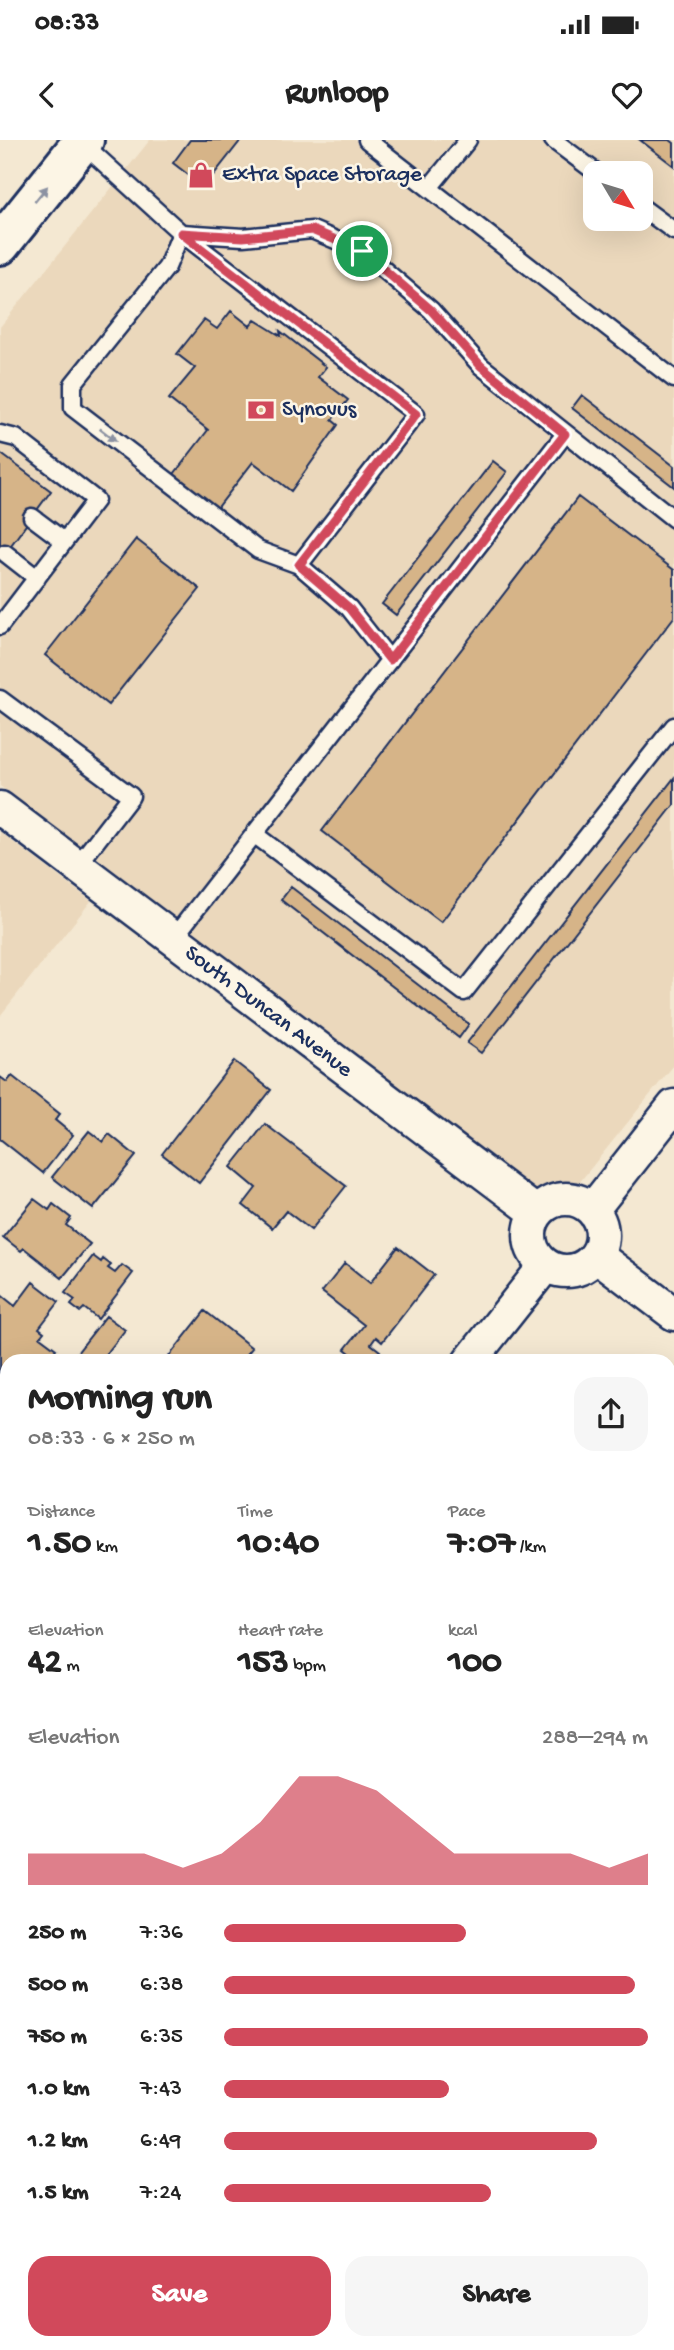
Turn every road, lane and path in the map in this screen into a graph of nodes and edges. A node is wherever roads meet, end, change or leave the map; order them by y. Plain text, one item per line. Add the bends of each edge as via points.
1 (367, 140) edge
2 (468, 140) edge
3 (553, 140) edge
4 (81, 141) edge
5 (583, 162) edge
6 (429, 188) junction
7 (653, 216) edge
8 (674, 232) edge
9 (181, 233) junction
10 (0, 246) edge
11 (674, 379) edge
12 (0, 434) edge
13 (565, 434) junction
14 (32, 517) dead end
15 (674, 519) edge
16 (64, 541) junction
17 (5, 553) dead end
18 (299, 565) junction
19 (37, 578) junction
20 (3, 617) edge
21 (390, 660) junction
22 (0, 699) edge
23 (674, 726) edge
24 (0, 808) edge
25 (254, 834) junction
26 (77, 866) junction
27 (172, 940) junction
28 (674, 1106) edge
29 (592, 1210) junction
30 (537, 1213) junction
31 (596, 1255) junction
32 (545, 1266) junction
33 (674, 1314) edge
34 (475, 1354) edge

1 - 6 lane
2 - 6 lane
3 - 5 lane
4 - 9 lane
10 -> 4 main road
6 - 11 lane
7 - 8 lane
9 - 13 lane via 243,237 312,230 362,251 431,310 481,366
9 - 18 lane via 416,414
9 -> 18 lane via 167,267 73,384 73,408 258,550
12 - 16 lane via 16,438 96,500
13 - 15 lane
13 - 21 lane
14 - 16 lane
16 - 19 lane
17 - 19 lane
18 - 21 lane via 349,608
19 - 20 lane
21 - 25 lane
22 - 26 lane via 131,796
23 - 25 lane via 464,992
24 - 26 street, South Duncan Avenue
25 - 27 lane
26 - 27 street, South Duncan Avenue
27 - 30 street, South Duncan Avenue
28 - 29 street
29 - 30 street via 570,1199 546,1205
29 - 31 street via 602,1232
30 - 32 street via 529,1235 531,1247
31 - 32 street via 579,1270
31 - 33 street
32 - 34 street

